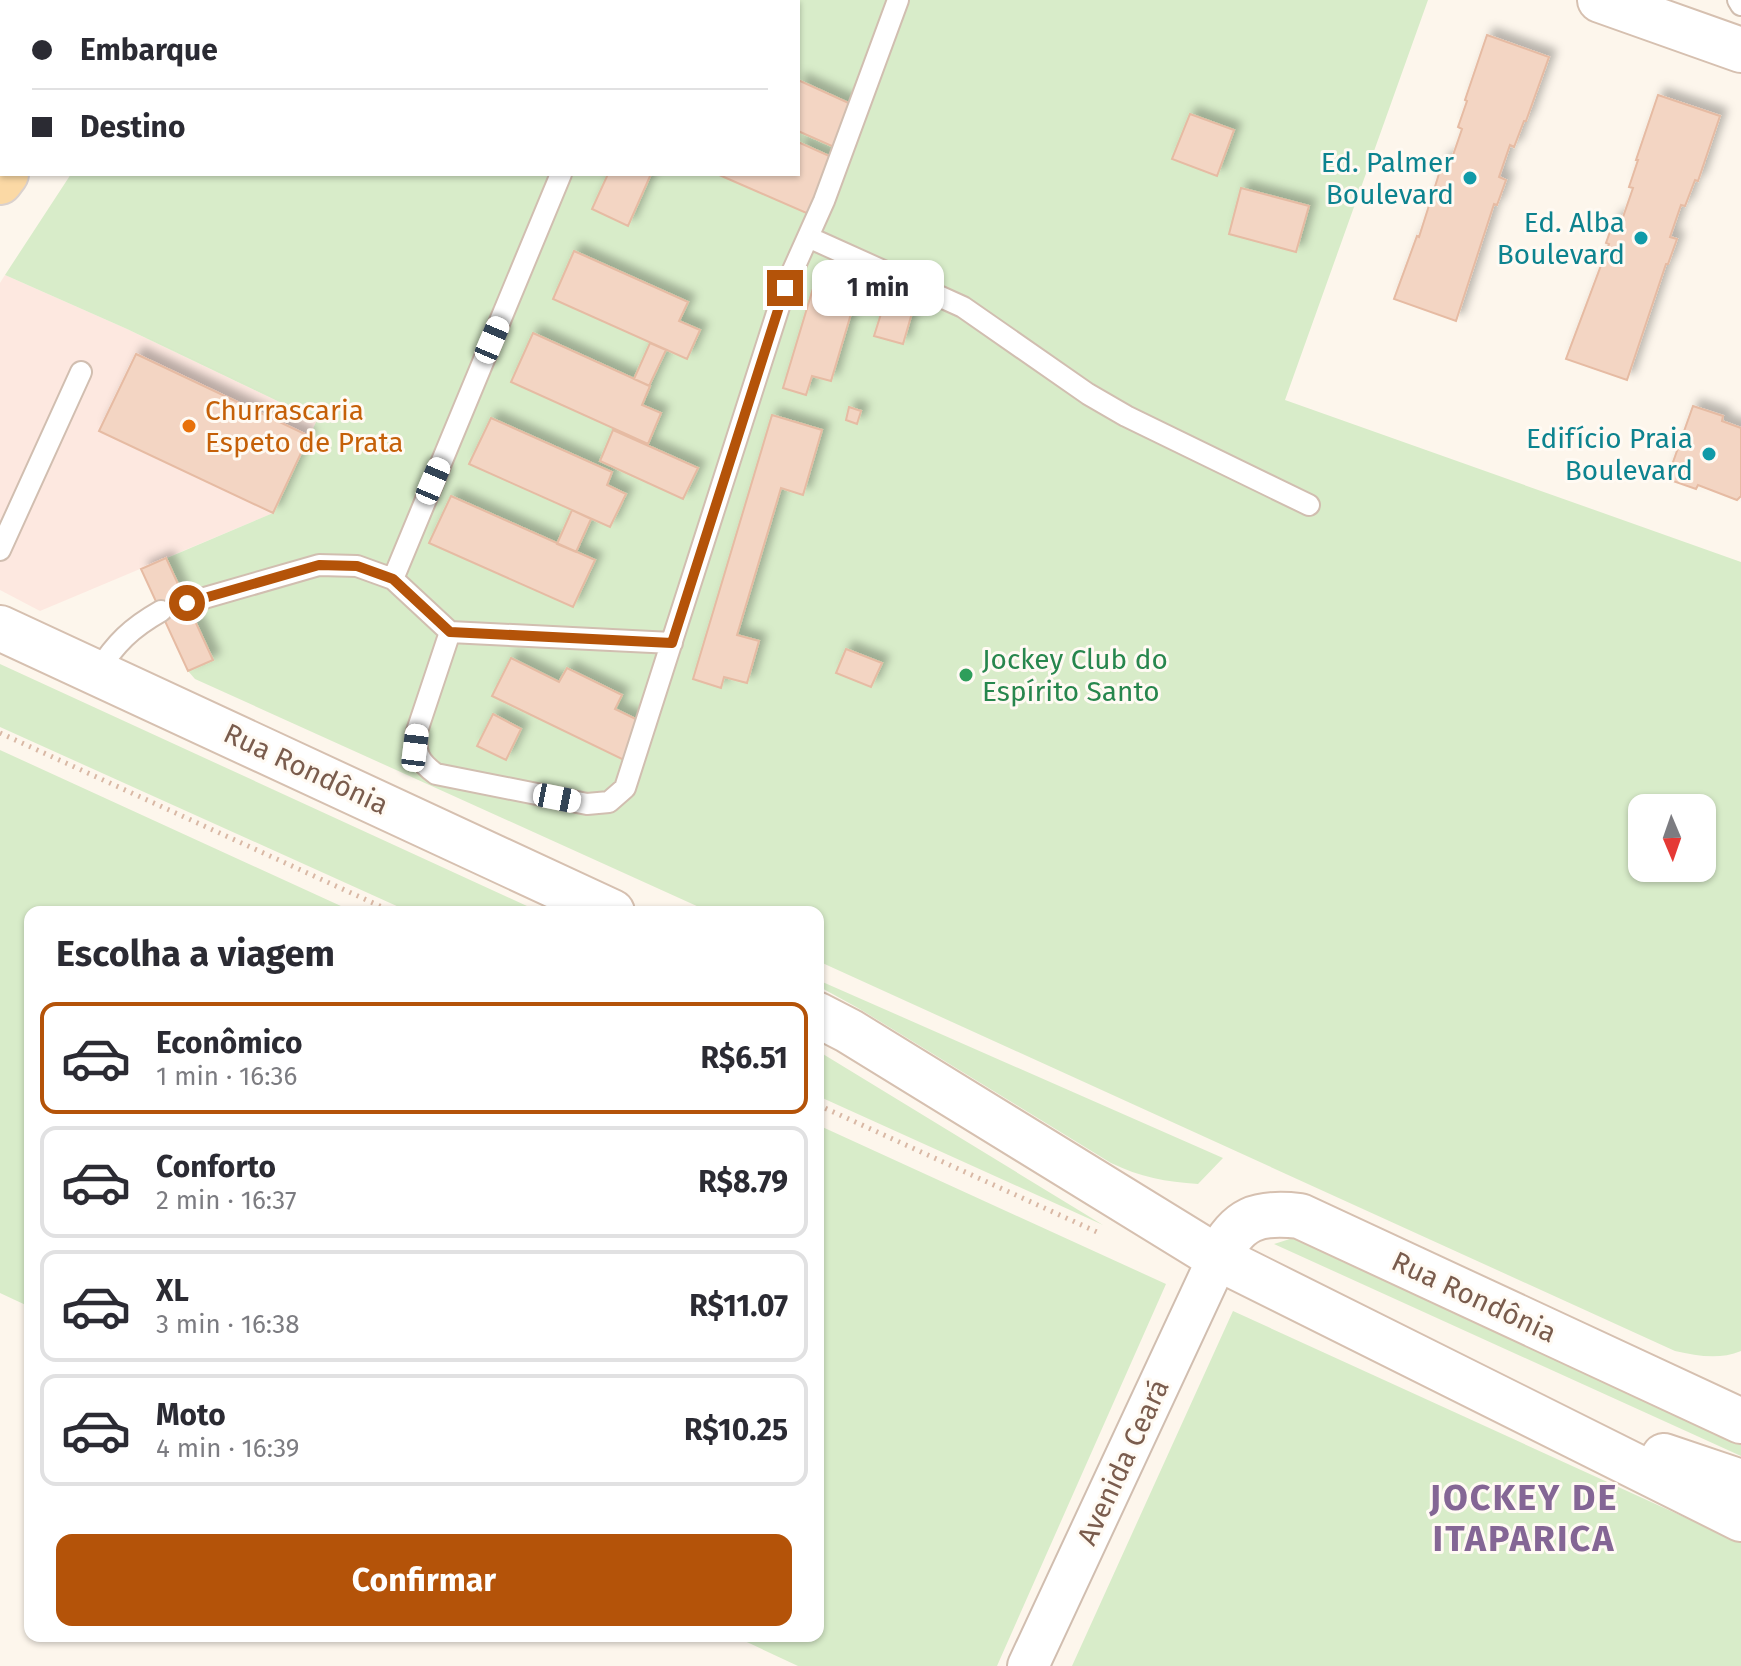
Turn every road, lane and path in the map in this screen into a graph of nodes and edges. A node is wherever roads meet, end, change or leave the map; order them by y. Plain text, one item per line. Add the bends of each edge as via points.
1 (898, 0) edge
2 (1600, 0) edge
3 (1741, 50) edge
4 (560, 176) edge
5 (808, 237) junction
6 (81, 372) dead end
7 (1309, 505) dead end
8 (0, 550) edge
9 (393, 579) junction
10 (187, 603) dead end
11 (161, 611) dead end
12 (0, 628) edge
13 (450, 632) junction
14 (672, 643) junction
15 (97, 672) junction
16 (0, 733) edge
17 (380, 906) edge
18 (599, 906) edge
19 (824, 1019) edge
20 (824, 1108) edge
21 (1108, 1237) dead end
22 (1218, 1258) junction
23 (1741, 1385) edge
24 (1674, 1390) junction
25 (1514, 1406) junction
26 (1741, 1421) edge
27 (1741, 1482) edge
28 (1741, 1519) edge
29 (1028, 1666) edge

1 - 5 lane
2 - 3 street
4 - 9 lane
5 - 7 lane via 963,307 1113,409
5 - 14 lane via 785,288
6 - 8 lane
9 - 10 lane via 357,566 319,565
9 - 13 lane
11 - 15 lane via 134,626
12 - 15 street, Rua Rondônia
13 - 14 lane
13 - 14 lane via 417,731 415,748 422,764 436,774 587,804 609,802 625,788
15 - 18 street, Rua Rondônia
16 - 17 path
19 - 22 street
20 - 21 path
22 - 24 street, Rua Rondônia via 1241,1225 1271,1212 1300,1216
22 - 25 street
22 - 29 street, Avenida Ceará
23 - 24 street
24 - 26 street, Rua Rondônia
25 - 27 street
25 - 28 street

